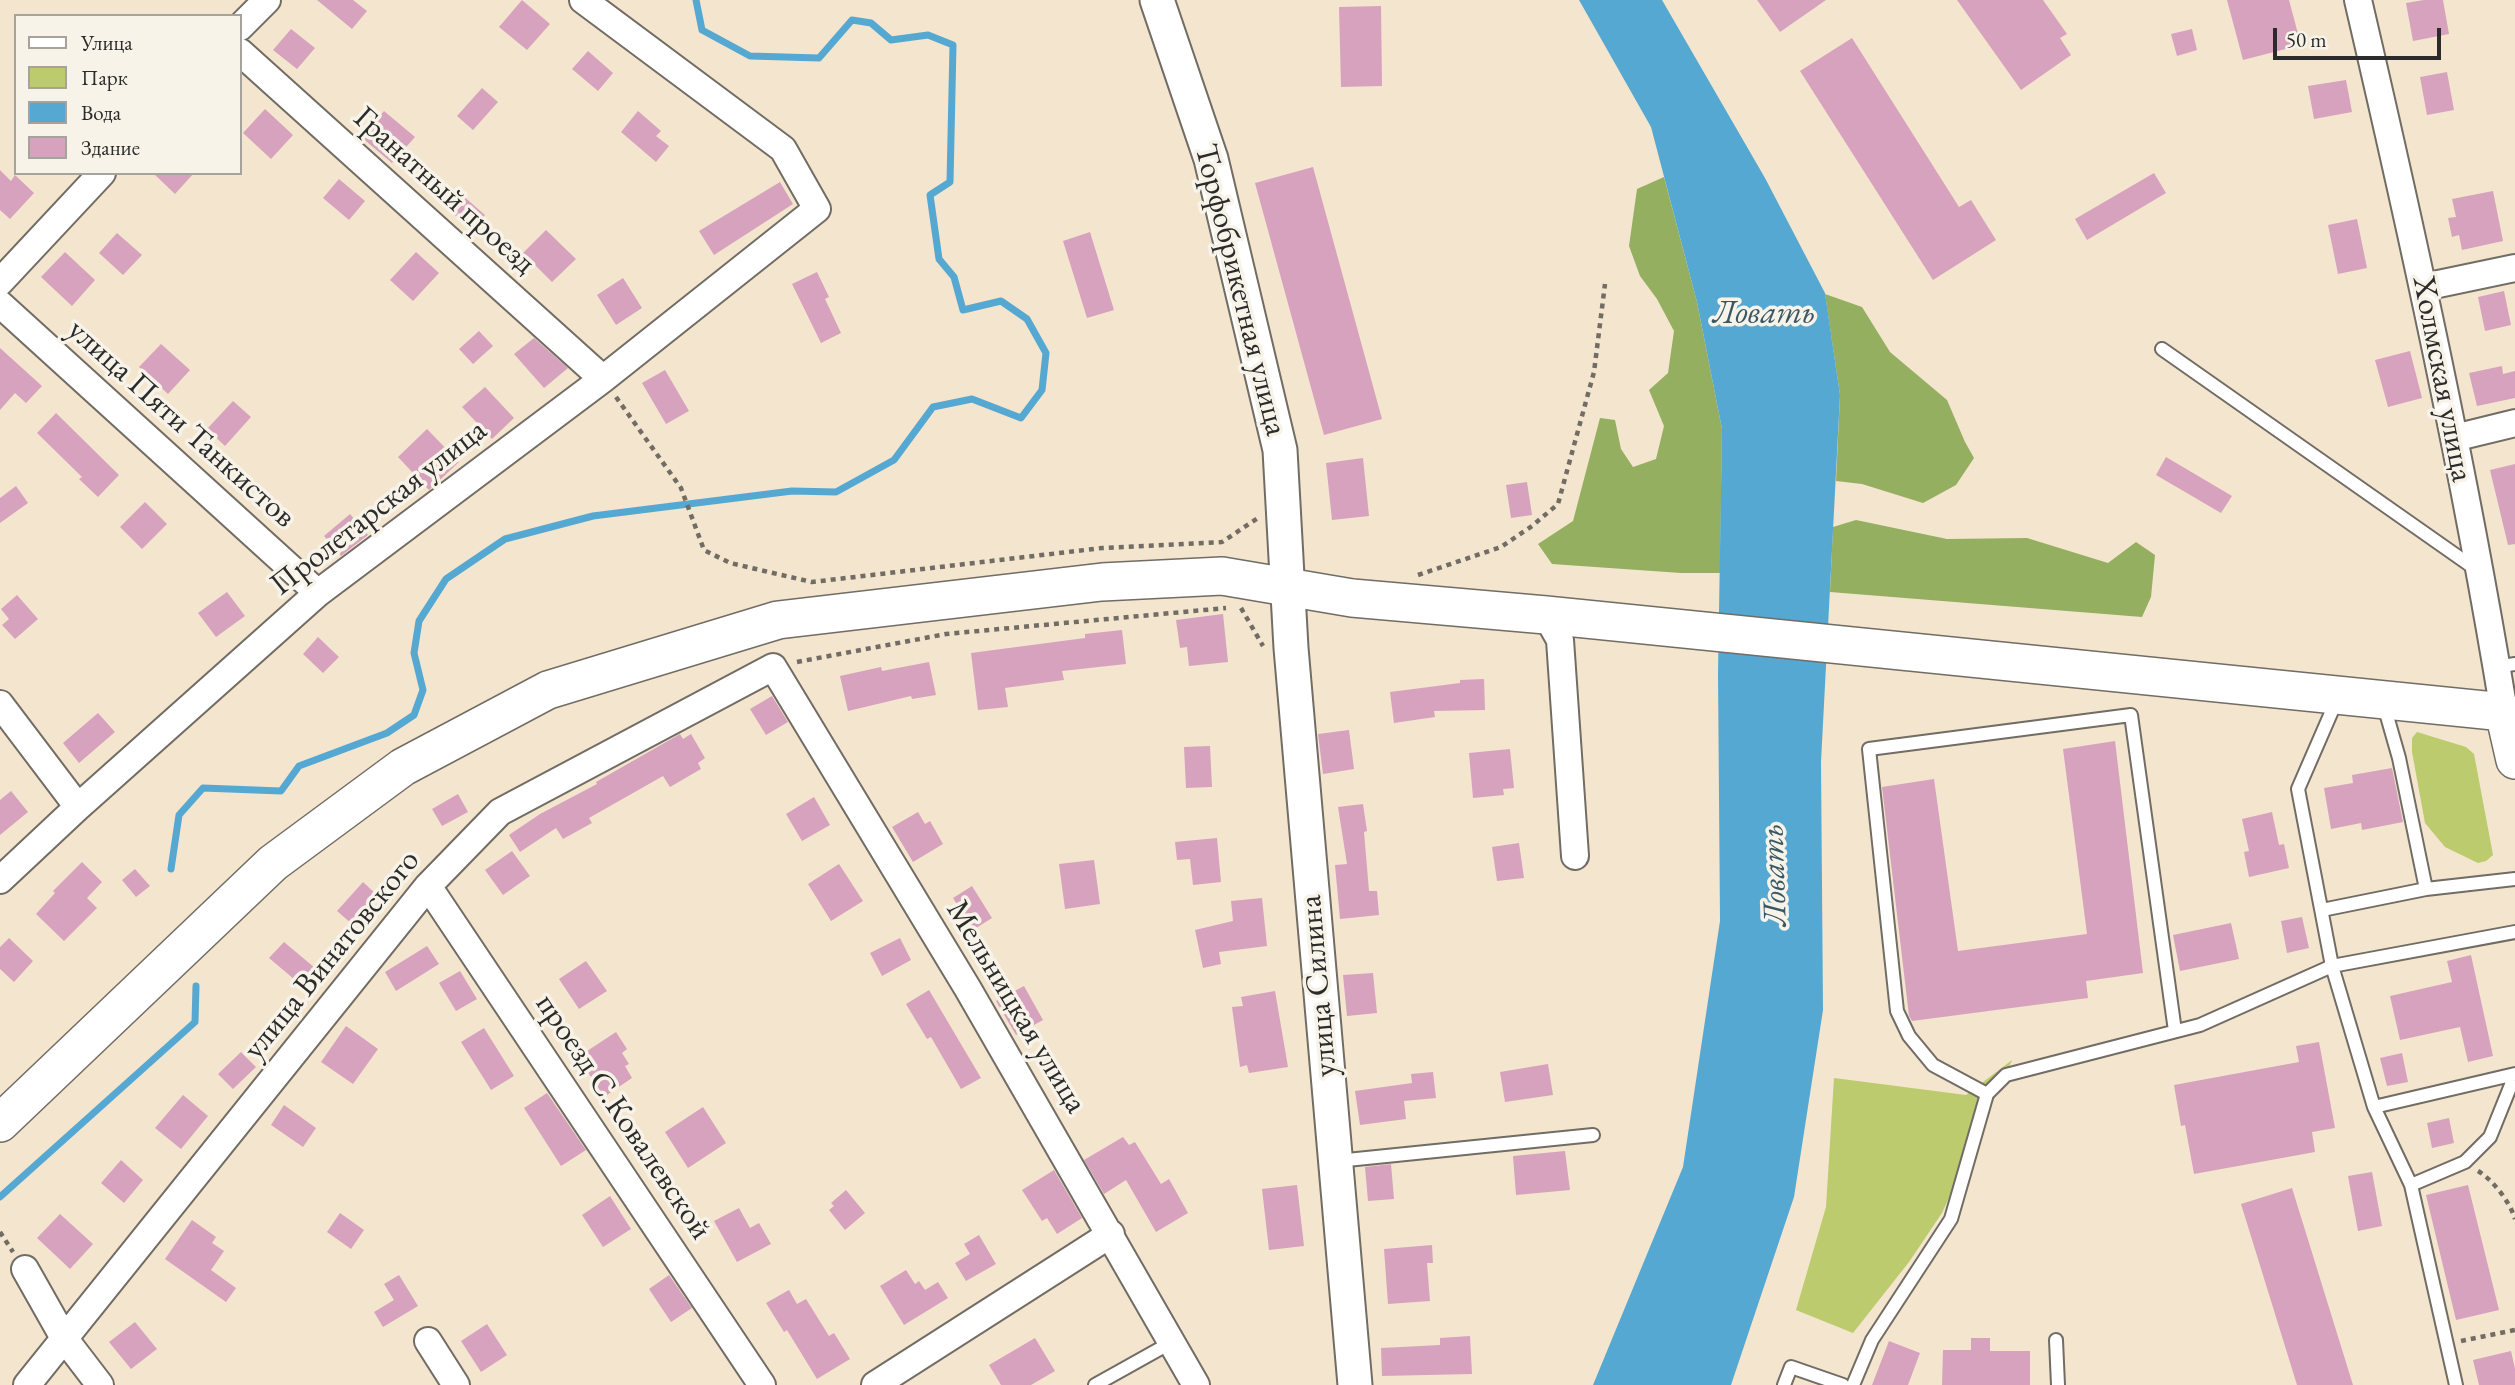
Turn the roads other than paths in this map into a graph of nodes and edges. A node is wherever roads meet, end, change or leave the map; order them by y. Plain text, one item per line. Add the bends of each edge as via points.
1 (267, 0) edge
2 (583, 0) edge
3 (1157, 0) edge
4 (2358, 0) edge
5 (242, 25) edge
6 (242, 54) edge
7 (100, 175) edge
8 (2515, 268) edge
9 (0, 282) edge
10 (2424, 287) junction
11 (0, 304) edge
12 (2162, 349) dead end
13 (603, 379) junction
14 (2515, 423) edge
15 (2454, 438) junction
16 (2481, 572) junction
17 (1288, 586) junction
18 (318, 593) junction
19 (1546, 615) junction
20 (2506, 666) edge
21 (772, 667) joint
22 (2340, 694) junction
23 (2382, 699) junction
24 (0, 704) edge
25 (2504, 712) junction
26 (2515, 760) edge
27 (78, 807) junction
28 (1574, 856) dead end
29 (2515, 879) edge
30 (0, 880) edge
31 (428, 886) junction
32 (2427, 889) junction
33 (2322, 909) junction
34 (2515, 932) edge
35 (2332, 966) junction
36 (2175, 1031) junction
37 (2515, 1075) edge
38 (1987, 1094) junction
39 (2374, 1107) junction
40 (0, 1122) edge
41 (1593, 1135) dead end
42 (1334, 1161) junction
43 (2410, 1185) junction
44 (1111, 1234) junction
45 (25, 1269) dead end
46 (64, 1338) junction
47 (2056, 1340) dead end
48 (428, 1341) dead end
49 (1172, 1342) junction
50 (27, 1385) edge
51 (100, 1385) edge
52 (456, 1385) edge
53 (762, 1385) edge
54 (876, 1385) edge
55 (1095, 1385) edge
56 (1196, 1385) edge
57 (1354, 1385) edge
58 (1784, 1385) edge
59 (1843, 1385) edge
60 (1853, 1385) edge
61 (2057, 1385) edge
62 (2456, 1385) edge

1 - 5 street
2 - 13 street, Пролетарская улица via 783,149 817,209
3 - 17 street, Торфобрикетная улица via 1211,159 1280,450
4 - 10 street, Холмская улица
6 - 13 street, Гранатный проезд
7 - 9 street
8 - 10 street
10 - 15 street, Холмская улица
11 - 18 street, улица Пяти Танкистов
12 - 16 lane
13 - 18 street, Пролетарская улица
14 - 15 street
15 - 16 street, Холмская улица
16 - 20 street, Холмская улица
17 - 19 main road via 1352,598
17 - 40 main road via 1222,576 1102,582 778,620 548,690 403,767 273,863
17 - 42 street, улица Силина
18 - 27 street, Пролетарская улица
19 - 22 main road
19 - 28 street via 1560,640
20 - 25 street, Холмская улица
21 - 31 street, улица Винатовского via 500,811
21 - 44 street, Мельницкая улица
22 - 23 main road
22 - 33 lane via 2298,789
23 - 25 main road
23 - 32 lane
24 - 27 street
25 - 26 main road, Холмская улица
27 - 30 street, Пролетарская улица
29 - 32 lane
31 - 46 street, улица Винатовского
31 - 53 street, проезд С.Ковалевской
32 - 33 lane
33 - 35 lane
34 - 35 lane
35 - 36 lane
35 - 39 lane
36 - 38 lane via 2006,1075
36 - 38 lane via 2131,715 1869,750 1896,1011 1933,1065
37 - 39 lane
37 - 43 lane via 2490,1137 2465,1162
38 - 60 lane via 1951,1219 1872,1340
39 - 43 lane
41 - 42 lane
42 - 57 street, улица Силина
43 - 62 lane
44 - 49 street, Мельницкая улица
44 - 54 street
45 - 46 street
46 - 50 street, улица Винатовского
46 - 51 street
47 - 61 lane
48 - 52 street
49 - 55 lane
49 - 56 street, Мельницкая улица
58 - 59 lane via 1791,1367

